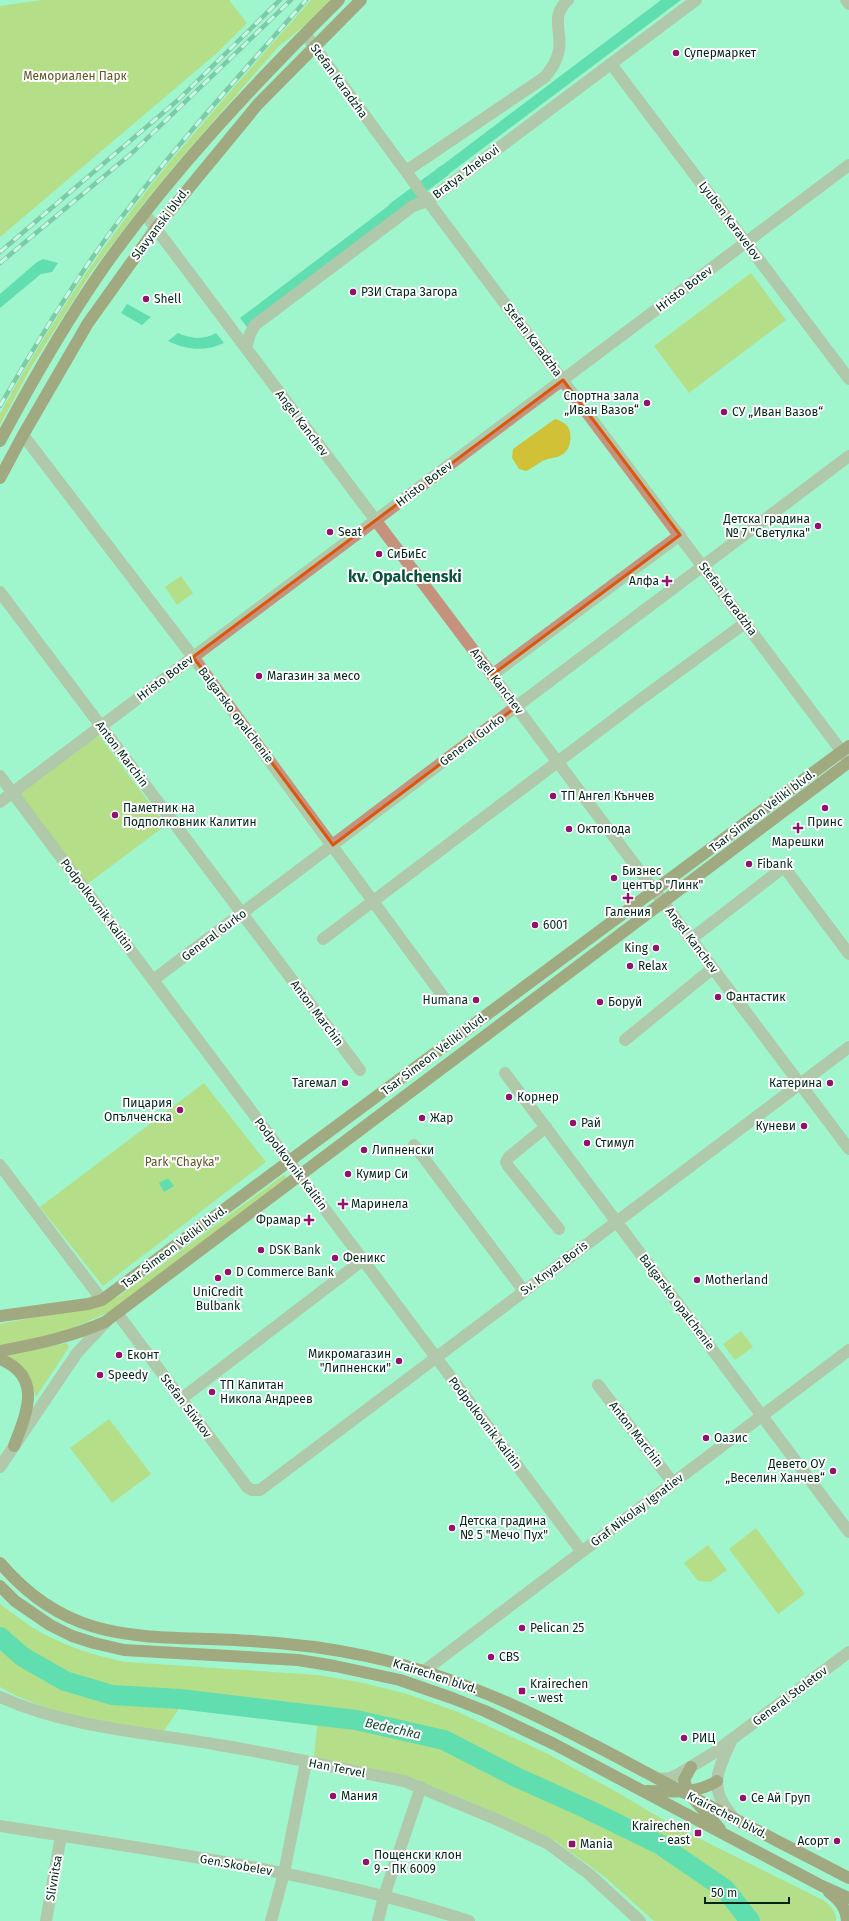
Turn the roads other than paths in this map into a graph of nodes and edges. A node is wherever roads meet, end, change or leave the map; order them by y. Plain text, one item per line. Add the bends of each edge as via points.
1 (339, 0) edge
2 (361, 0) edge
3 (568, 0) edge
4 (696, 0) edge
5 (846, 0) edge
6 (849, 4) edge
7 (305, 34) junction
8 (314, 46) junction
9 (611, 64) junction
10 (849, 165) edge
11 (406, 171) junction
12 (426, 198) junction
13 (145, 214) junction
14 (156, 228) junction
15 (746, 242) junction
16 (246, 348) junction
17 (849, 379) edge
18 (563, 380) junction
19 (23, 435) junction
20 (0, 441) edge
21 (849, 456) edge
22 (0, 478) edge
23 (375, 520) junction
24 (680, 535) junction
25 (703, 566) junction
26 (0, 592) edge
27 (745, 623) junction
28 (193, 657) junction
29 (492, 675) junction
30 (516, 707) junction
31 (101, 726) junction
32 (847, 755) edge
33 (558, 762) junction
34 (0, 776) edge
35 (12, 792) junction
36 (0, 802) edge
37 (333, 845) junction
38 (654, 890) junction
39 (374, 901) junction
40 (663, 902) junction
41 (242, 913) junction
42 (691, 939) junction
43 (323, 940) dead end
44 (849, 954) edge
45 (713, 968) junction
46 (153, 980) junction
47 (445, 999) dead end
48 (473, 1025) junction
49 (482, 1038) junction
50 (625, 1040) dead end
51 (849, 1047) edge
52 (360, 1070) dead end
53 (505, 1072) dead end
54 (800, 1084) junction
55 (546, 1127) junction
56 (414, 1145) dead end
57 (849, 1149) edge
58 (289, 1162) junction
59 (0, 1165) edge
60 (300, 1176) junction
61 (617, 1222) junction
62 (559, 1229) dead end
63 (363, 1260) junction
64 (524, 1291) junction
65 (102, 1300) junction
66 (114, 1315) junction
67 (0, 1316) edge
68 (849, 1350) edge
69 (0, 1351) edge
70 (436, 1357) junction
71 (0, 1359) edge
72 (598, 1385) dead end
73 (181, 1399) junction
74 (762, 1416) junction
75 (14, 1446) junction
76 (0, 1467) edge
77 (673, 1483) junction
78 (260, 1490) joint
79 (849, 1532) edge
80 (582, 1552) junction
81 (0, 1563) edge
82 (0, 1586) edge
83 (849, 1652) edge
84 (424, 1670) junction
85 (0, 1696) edge
86 (731, 1740) junction
87 (306, 1762) junction
88 (691, 1767) junction
89 (658, 1779) junction
90 (717, 1781) junction
91 (421, 1787) junction
92 (644, 1791) junction
93 (687, 1793) junction
94 (734, 1818) junction
95 (0, 1826) edge
96 (725, 1834) junction
97 (61, 1836) junction
98 (284, 1873) junction
99 (849, 1878) edge
100 (822, 1886) junction
101 (384, 1896) junction
102 (849, 1898) edge
103 (46, 1921) edge
104 (271, 1921) edge
105 (378, 1921) edge
106 (469, 1921) edge
107 (640, 1921) edge
108 (847, 1921) edge

1 - 7 main road, Slavyanski blvd.
2 - 8 main road, Slavyanski blvd.
3 - 11 street via 563,4 558,19 559,48 555,64 545,77
4 - 9 street, Bratya Zhekovi
5 - 6 street
7 - 8 street, Stefan Karadzha
7 - 13 main road, Slavyanski blvd. via 217,125
8 - 11 street, Stefan Karadzha
8 - 14 main road, Slavyanski blvd. via 258,104
9 - 12 street, Bratya Zhekovi
9 - 15 street, Lyuben Karavelov
10 - 15 street, Hristo Botev
11 - 12 street, Stefan Karadzha
12 - 16 street, Bratya Zhekovi via 255,325
12 - 18 street, Stefan Karadzha
13 - 14 street, Angel Kanchev
13 - 20 main road, Slavyanski blvd. via 104,267 69,321 38,370
14 - 16 street, Angel Kanchev
14 - 19 main road, Slavyanski blvd. via 88,323
15 - 17 street, Lyuben Karavelov
15 - 18 street, Hristo Botev
16 - 23 street, Angel Kanchev
18 - 23 street, Hristo Botev
18 - 24 street, Stefan Karadzha
19 - 22 main road, Slavyanski blvd.
19 - 28 street, Balgarsko opalchenie
21 - 25 street, General Gurko
23 - 28 street, Hristo Botev
23 - 29 street, Angel Kanchev
24 - 25 street, Stefan Karadzha
24 - 29 street
25 - 27 street, Stefan Karadzha
25 - 30 street, General Gurko
26 - 31 street, Anton Marchin
27 - 32 street, Stefan Karadzha
27 - 33 street
28 - 31 street, Hristo Botev
28 - 37 street, Balgarsko opalchenie
29 - 30 street, Angel Kanchev
30 - 33 street, Angel Kanchev
30 - 37 street, General Gurko
31 - 35 street, Hristo Botev
31 - 41 street, Anton Marchin
32 - 38 main road, Tsar Simeon Veliki blvd.
32 - 40 main road, Tsar Simeon Veliki blvd.
33 - 38 street, Angel Kanchev
33 - 39 street
34 - 35 street, Podpolkovnik Kalitin
35 - 36 street, Hristo Botev
35 - 46 street, Podpolkovnik Kalitin
37 - 39 street, Balgarsko opalchenie
37 - 41 street, General Gurko
38 - 40 street, Angel Kanchev
38 - 48 main road, Tsar Simeon Veliki blvd.
39 - 43 street
39 - 47 street, Balgarsko opalchenie
40 - 42 street, Angel Kanchev
40 - 49 main road, Tsar Simeon Veliki blvd.
41 - 46 street, General Gurko
41 - 52 street, Anton Marchin
42 - 44 street via 784,867
42 - 45 street, Angel Kanchev
45 - 50 street
45 - 54 street, Angel Kanchev
46 - 58 street, Podpolkovnik Kalitin
48 - 49 main road
48 - 58 main road, Tsar Simeon Veliki blvd.
49 - 60 main road, Tsar Simeon Veliki blvd.
51 - 54 street, Sv. Knyaz Boris
53 - 55 street, Balgarsko opalchenie
54 - 57 street, Angel Kanchev
54 - 61 street, Sv. Knyaz Boris
55 - 61 street, Balgarsko opalchenie
55 - 62 street via 506,1162
56 - 64 street
58 - 60 street, Podpolkovnik Kalitin
58 - 65 main road, Tsar Simeon Veliki blvd.
59 - 65 street
60 - 63 street, Podpolkovnik Kalitin
60 - 66 main road, Tsar Simeon Veliki blvd.
61 - 64 street, Sv. Knyaz Boris
61 - 74 street, Balgarsko opalchenie
63 - 70 street, Podpolkovnik Kalitin
63 - 73 street
64 - 70 street, Sv. Knyaz Boris
65 - 67 main road, Tsar Simeon Veliki blvd.
66 - 69 main road, Tsar Simeon Veliki blvd. via 92,1328 72,1335
66 - 73 street, Stefan Slivkov
66 - 75 street, Tsar Simeon Veliki blvd. via 77,1353
68 - 74 street, Graf Nikolay Ignatiev
70 - 78 street, Sv. Knyaz Boris
70 - 80 street, Podpolkovnik Kalitin
71 - 75 main road via 15,1368 24,1380 29,1394 27,1414
72 - 77 street, Anton Marchin
73 - 78 street, Stefan Slivkov via 247,1487
74 - 77 street, Graf Nikolay Ignatiev
74 - 79 street, Balgarsko opalchenie
75 - 76 street, Tsar Simeon Veliki blvd.
77 - 80 street, Graf Nikolay Ignatiev
80 - 84 street, Graf Nikolay Ignatiev
81 - 84 main road, Krairechen blvd. via 21,1586 48,1606 80,1623 111,1632 131,1636 252,1641 338,1651
82 - 92 main road, Krairechen blvd. via 15,1601 50,1625 94,1643 124,1650 298,1660 371,1674 424,1688 485,1710
83 - 86 street, General Stoletov
84 - 89 main road, Krairechen blvd. via 468,1685 532,1713
85 - 87 street, Han Tervel via 18,1705 53,1716 105,1728 219,1745
86 - 88 street, General Stoletov
86 - 90 street
87 - 91 street, Han Tervel via 404,1781
87 - 98 street
88 - 89 street, General Stoletov via 674,1776
88 - 93 main road via 684,1780
89 - 93 main road, Krairechen blvd.
90 - 93 main road
90 - 94 street via 722,1804
91 - 101 street
91 - 107 street, Han Tervel via 547,1843 589,1874
92 - 93 main road
92 - 96 main road, Krairechen blvd.
93 - 94 main road, Krairechen blvd.
93 - 96 main road
94 - 99 main road, Krairechen blvd.
95 - 97 street, Gen.Skobelev
96 - 100 main road, Krairechen blvd.
97 - 98 street, Gen.Skobelev
97 - 103 street, Slivnitsa
98 - 101 street, Gen.Skobelev
98 - 104 street
100 - 102 main road, Krairechen blvd.
100 - 108 main road via 842,1904
101 - 105 street
101 - 106 street, Gen.Skobelev

